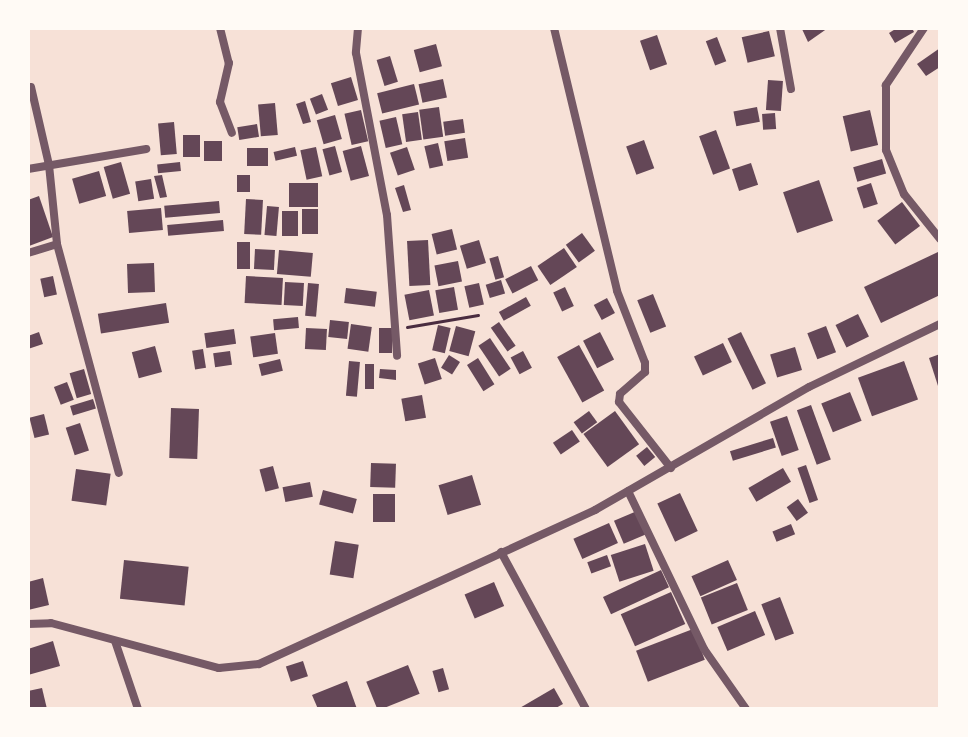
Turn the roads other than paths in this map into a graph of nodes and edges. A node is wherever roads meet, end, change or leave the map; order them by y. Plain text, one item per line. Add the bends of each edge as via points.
1 (220, 28) edge
2 (358, 28) edge
3 (554, 28) edge
4 (780, 28) edge
5 (924, 28) edge
6 (31, 87) dead end
7 (791, 89) dead end
8 (232, 133) dead end
9 (146, 149) dead end
10 (49, 165) junction
11 (28, 169) edge
12 (940, 239) edge
13 (57, 244) junction
14 (28, 253) edge
15 (940, 324) edge
16 (397, 356) dead end
17 (671, 468) junction
18 (119, 473) dead end
19 (628, 491) junction
20 (501, 552) junction
21 (28, 624) edge
22 (115, 641) junction
23 (138, 709) edge
24 (586, 709) edge
25 (746, 709) edge

1 - 8 street via 229,63 220,102
2 - 16 street via 356,53 387,215
3 - 17 street via 617,291 645,363 645,372 620,394 619,402
4 - 7 street
5 - 12 street via 886,85 886,150 904,194
6 - 10 street
9 - 10 street
10 - 11 street
10 - 13 street
13 - 14 street
13 - 18 street
15 - 17 street via 809,387
17 - 19 street
19 - 20 street
19 - 25 street via 704,649
20 - 22 street via 312,644 240,669
20 - 24 street
21 - 22 street via 51,623
22 - 23 street

